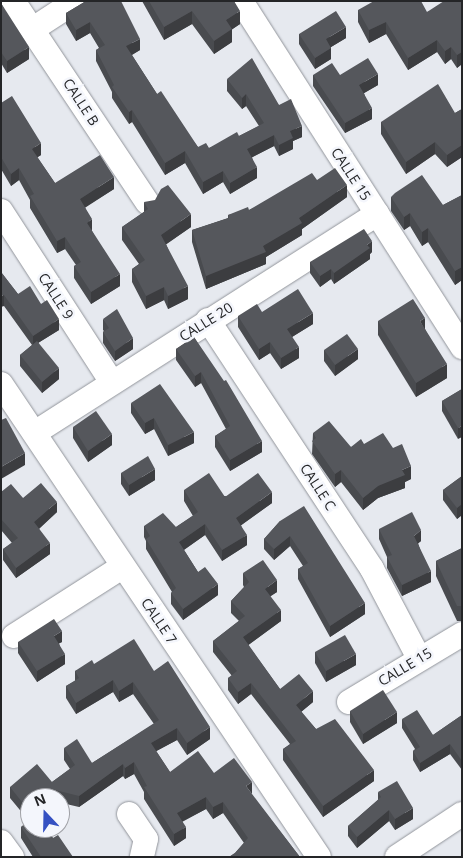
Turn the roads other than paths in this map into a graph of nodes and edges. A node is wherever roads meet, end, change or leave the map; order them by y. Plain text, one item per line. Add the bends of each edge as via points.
1 (13, 1) edge
2 (76, 1) edge
3 (241, 1) edge
4 (32, 29) junction
5 (147, 202) edge
6 (1, 211) edge
7 (377, 214) junction
8 (208, 320) junction
9 (462, 347) edge
10 (111, 382) junction
11 (1, 384) edge
12 (36, 432) junction
13 (122, 567) junction
14 (462, 634) edge
15 (14, 636) dead end
16 (419, 658) junction
17 (349, 702) dead end
18 (129, 814) dead end
19 (462, 814) edge
20 (1, 842) edge
21 (12, 857) edge
22 (142, 857) edge
23 (319, 857) edge
24 (397, 857) edge

1 - 4 street, CALLE B
2 - 4 street
3 - 7 street, CALLE 15
4 - 5 street, CALLE B
6 - 10 street, CALLE 9
7 - 8 street, CALLE 20
7 - 9 street, CALLE 15
8 - 10 street, CALLE 20
8 - 16 street, CALLE C via 372,569
10 - 12 street, CALLE 20
11 - 12 street, CALLE 7
12 - 13 street, CALLE 7
13 - 15 street
13 - 23 street, CALLE 7
14 - 16 street, CALLE 15
16 - 17 street, CALLE 15
18 - 22 street via 146,839
19 - 24 street
20 - 21 street

